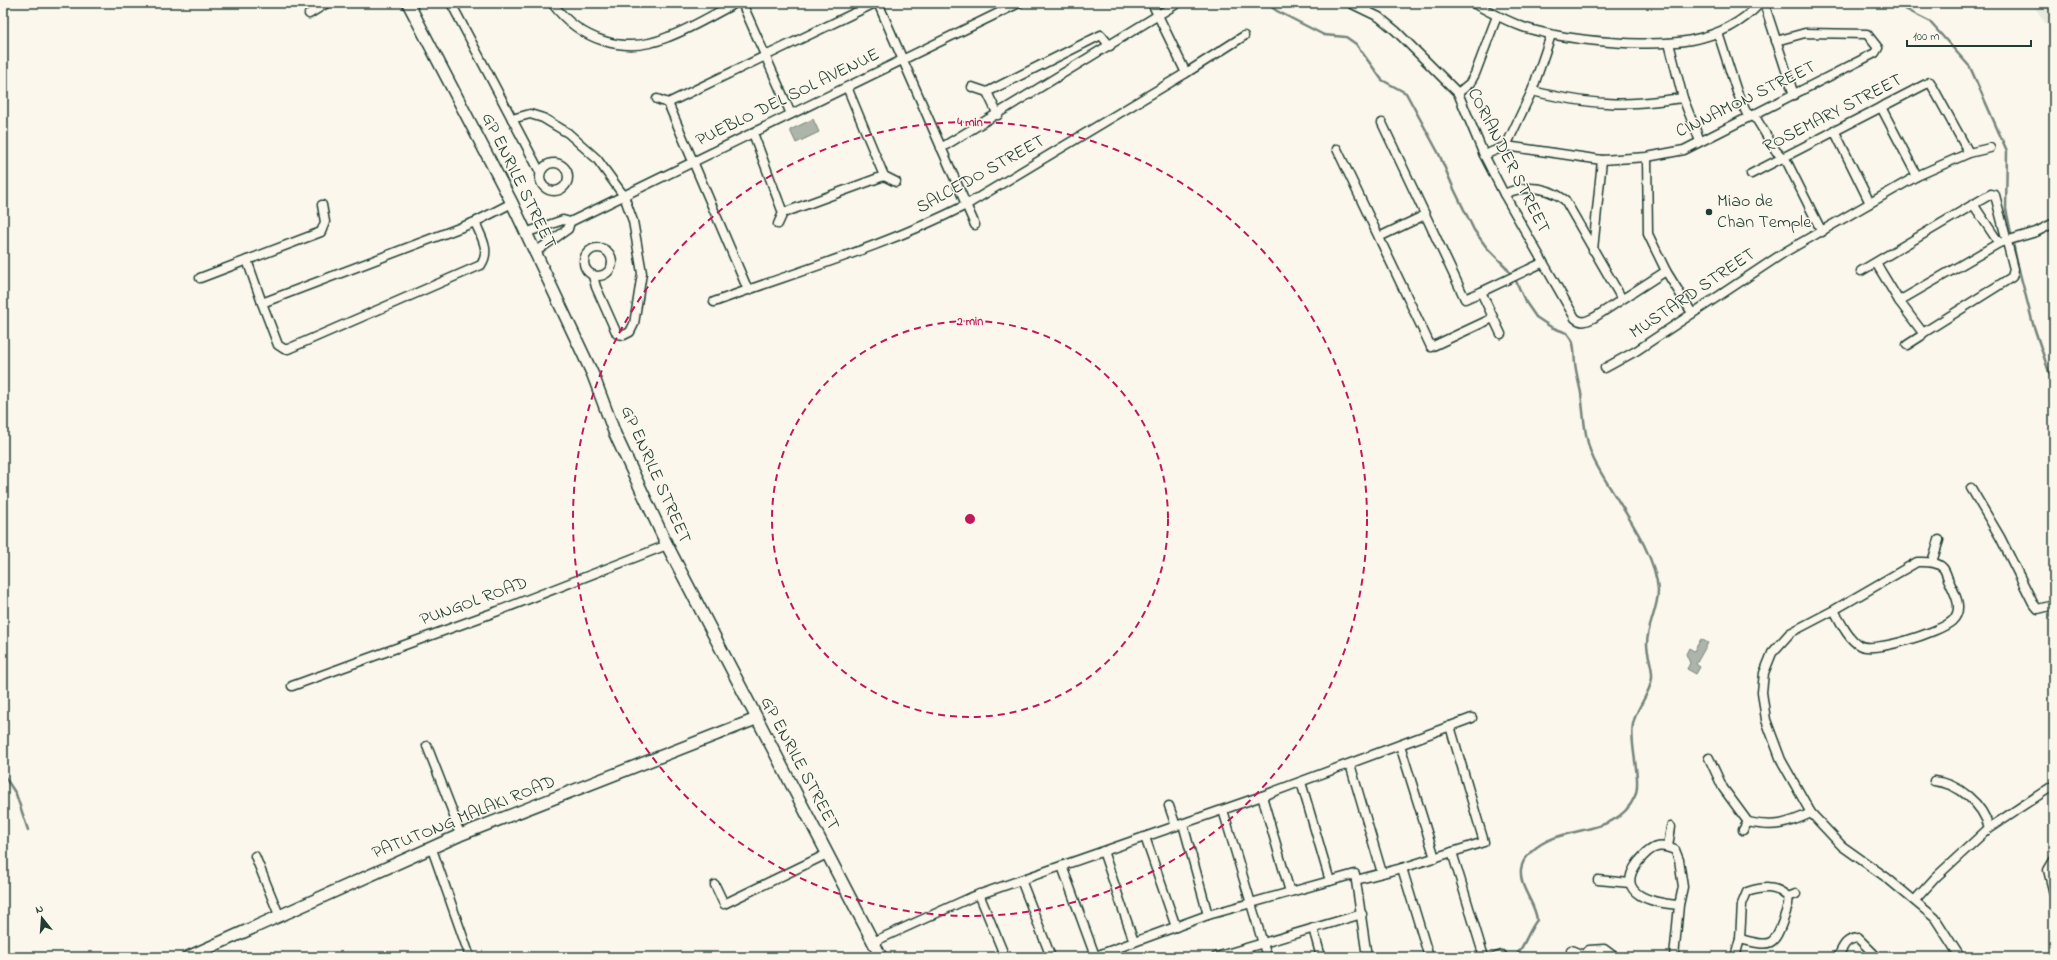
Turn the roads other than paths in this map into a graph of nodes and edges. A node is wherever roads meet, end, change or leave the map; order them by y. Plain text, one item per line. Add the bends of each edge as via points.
1 (327, 3) edge
2 (408, 3) edge
3 (452, 3) edge
4 (552, 3) edge
5 (736, 3) edge
6 (742, 3) edge
7 (875, 3) edge
8 (878, 3) edge
9 (1019, 3) edge
10 (1152, 3) edge
11 (1178, 3) edge
12 (1350, 3) edge
13 (1473, 3) edge
14 (1760, 3) edge
15 (1764, 3) edge
16 (309, 14) dead end
17 (1158, 16) junction
18 (1497, 16) junction
19 (1718, 33) junction
20 (1550, 35) junction
21 (1244, 36) dead end
22 (1776, 41) junction
23 (1670, 43) junction
24 (1110, 46) junction
25 (766, 57) junction
26 (903, 59) junction
27 (1186, 73) junction
28 (847, 87) junction
29 (972, 88) dead end
30 (1532, 91) junction
31 (987, 92) junction
32 (1458, 93) junction
33 (1794, 95) junction
34 (1683, 98) junction
35 (657, 99) dead end
36 (668, 103) junction
37 (1882, 107) junction
38 (791, 114) junction
39 (998, 115) junction
40 (1752, 116) junction
41 (512, 119) junction
42 (1382, 123) dead end
43 (1834, 130) junction
44 (753, 133) junction
45 (1700, 142) junction
46 (1506, 146) junction
47 (941, 148) junction
48 (1990, 148) dead end
49 (1338, 149) dead end
50 (1969, 153) junction
51 (1484, 155) junction
52 (1647, 157) junction
53 (1780, 158) junction
54 (1602, 160) junction
55 (694, 162) junction
56 (540, 172) dead end
57 (1751, 174) dead end
58 (884, 176) junction
59 (1917, 176) junction
60 (896, 182) dead end
61 (1504, 194) junction
62 (624, 196) junction
63 (512, 203) junction
64 (1870, 203) junction
65 (1973, 204) junction
66 (322, 205) dead end
67 (966, 206) junction
68 (783, 213) junction
69 (1425, 215) junction
70 (475, 222) junction
71 (570, 222) junction
72 (2054, 223) edge
73 (778, 224) dead end
74 (975, 225) dead end
75 (525, 232) junction
76 (1822, 232) junction
77 (1379, 237) junction
78 (2012, 240) junction
79 (1999, 243) junction
80 (1593, 250) junction
81 (534, 252) junction
82 (247, 260) junction
83 (1542, 263) junction
84 (1876, 263) junction
85 (1666, 271) junction
86 (1861, 271) dead end
87 (594, 276) dead end
88 (200, 278) dead end
89 (748, 290) junction
90 (1481, 292) junction
91 (1622, 299) junction
92 (1899, 301) junction
93 (714, 302) dead end
94 (262, 303) junction
95 (1692, 313) junction
96 (1493, 318) junction
97 (1923, 333) junction
98 (1501, 334) dead end
99 (1907, 345) dead end
100 (1605, 368) dead end
101 (1971, 488) dead end
102 (1938, 540) dead end
103 (667, 545) junction
104 (1932, 562) junction
105 (2054, 605) edge
106 (1834, 610) junction
107 (292, 686) dead end
108 (1472, 718) dead end
109 (756, 719) junction
110 (1450, 726) junction
111 (1400, 745) junction
112 (427, 746) dead end
113 (1709, 758) dead end
114 (1350, 764) junction
115 (1934, 781) dead end
116 (1301, 782) junction
117 (2054, 784) edge
118 (1262, 796) junction
119 (1169, 806) dead end
120 (1223, 810) junction
121 (1811, 813) junction
122 (1748, 822) junction
123 (1179, 825) junction
124 (1670, 828) dead end
125 (1989, 828) junction
126 (1743, 830) dead end
127 (460, 836) junction
128 (1145, 837) junction
129 (1668, 847) junction
130 (432, 849) junction
131 (1103, 851) junction
132 (1452, 852) junction
133 (827, 854) junction
134 (255, 856) dead end
135 (1435, 858) junction
136 (2054, 860) edge
137 (1062, 866) junction
138 (1402, 868) junction
139 (1382, 874) junction
140 (1020, 880) junction
141 (1356, 880) junction
142 (1598, 880) dead end
143 (1330, 881) junction
144 (1630, 883) junction
145 (714, 886) dead end
146 (1290, 892) junction
147 (979, 894) junction
148 (2054, 894) edge
149 (1915, 900) junction
150 (1250, 903) junction
151 (1679, 905) junction
152 (1362, 914) junction
153 (279, 915) junction
154 (1208, 915) junction
155 (1176, 927) junction
156 (1313, 928) junction
157 (1740, 939) junction
158 (873, 942) junction
159 (1134, 942) junction
160 (1262, 943) junction
161 (1571, 950) dead end
162 (1582, 956) edge
163 (188, 957) edge
164 (470, 957) edge
165 (881, 957) edge
166 (1005, 957) edge
167 (1051, 957) edge
168 (1094, 957) edge
169 (1216, 957) edge
170 (1267, 957) edge
171 (1321, 957) edge
172 (1367, 957) edge
173 (1429, 957) edge
174 (1484, 957) edge
175 (1613, 957) edge
176 (1674, 957) edge
177 (1735, 957) edge
178 (1838, 957) edge
179 (1877, 957) edge
180 (1960, 957) edge

1 - 16 street
2 - 63 street, GP ENRILE STREET
3 - 41 street
4 - 5 street via 564,18 588,35 614,44 641,45 668,38
6 - 25 street
7 - 25 street
8 - 26 street
9 - 26 street, PUEBLO DEL SOL AVENUE
10 - 17 street
11 - 17 street
12 - 32 street, CORIANDER STREET via 1379,17 1396,31
13 - 18 street
14 - 19 street via 1737,23
15 - 22 street
17 - 24 street
17 - 27 street
18 - 20 street
18 - 32 street via 1475,74 1470,83
19 - 23 street via 1691,41
19 - 40 street via 1737,92 1746,112
20 - 23 street via 1635,44
20 - 30 street
21 - 27 street, SALCEDO STREET
22 - 33 street
22 - 33 street, CINNAMON STREET via 1805,33 1867,34 1878,48 1875,53
23 - 34 street
24 - 31 street via 1101,36
24 - 39 street
25 - 36 street
25 - 38 street
26 - 28 street, PUEBLO DEL SOL AVENUE
26 - 47 street
27 - 67 street, SALCEDO STREET
28 - 38 street, PUEBLO DEL SOL AVENUE
28 - 58 street
29 - 31 street
30 - 34 street via 1566,99 1608,104 1646,103
30 - 46 street
31 - 39 street
32 - 51 street, CORIANDER STREET
33 - 40 street, CINNAMON STREET
34 - 45 street
35 - 36 street
36 - 55 street
37 - 43 street, ROSEMARY STREET
37 - 50 street, ROSEMARY STREET via 1930,82
37 - 59 street
38 - 44 street, PUEBLO DEL SOL AVENUE
39 - 47 street
40 - 45 street, CINNAMON STREET
40 - 53 street via 1758,120
41 - 56 street
41 - 62 street via 530,114 543,118 568,133 597,159
42 - 69 street
43 - 53 street, ROSEMARY STREET
43 - 64 street
44 - 55 street, PUEBLO DEL SOL AVENUE
44 - 68 street
45 - 52 street, CINNAMON STREET via 1684,150
46 - 51 street
46 - 54 street, CINNAMON STREET
47 - 67 street
48 - 50 street, MUSTARD STREET
49 - 77 street
50 - 59 street, MUSTARD STREET
51 - 61 street, CORIANDER STREET
52 - 54 street, CINNAMON STREET
52 - 85 street via 1648,234
53 - 57 street, ROSEMARY STREET
53 - 76 street via 1787,162
54 - 80 street
55 - 62 street, PUEBLO DEL SOL AVENUE
55 - 89 street
58 - 60 street
58 - 68 street
59 - 64 street, MUSTARD STREET
61 - 80 street via 1532,187 1560,196 1565,200
61 - 83 street, CORIANDER STREET
62 - 71 street, PUEBLO DEL SOL AVENUE
62 - 87 street via 633,221 642,273 634,324 630,332 624,335 617,334 596,287
63 - 70 street
63 - 75 street, GP ENRILE STREET
64 - 76 street, MUSTARD STREET
65 - 78 street via 1991,194 1995,195
65 - 79 street
65 - 84 street
66 - 82 street via 325,222 321,232
67 - 74 street
67 - 89 street, SALCEDO STREET via 884,242
68 - 73 street
69 - 77 street
69 - 90 street via 1465,299
70 - 94 street
70 - 94 street via 485,247 486,257 481,265 288,349 278,345
71 - 75 street, PUEBLO DEL SOL AVENUE via 563,220
71 - 81 street, PUEBLO DEL SOL AVENUE via 568,229
72 - 78 street
75 - 81 street, GP ENRILE STREET
76 - 95 street, MUSTARD STREET via 1785,252
77 - 96 street via 1431,347
78 - 79 street
78 - 97 street via 2012,277
79 - 92 street
80 - 91 street
81 - 103 street, GP ENRILE STREET via 593,375 615,434
82 - 88 street
82 - 94 street
83 - 90 street
83 - 91 street, CORIANDER STREET via 1575,318 1580,322 1586,322
84 - 86 street
84 - 92 street
85 - 91 street
85 - 95 street
89 - 93 street, SALCEDO STREET
90 - 96 street
92 - 97 street
95 - 100 street, MUSTARD STREET via 1636,351
96 - 98 street
97 - 99 street
101 - 105 street via 2033,603 2041,610
102 - 104 street
103 - 107 street, PUNGOL ROAD via 498,611
103 - 109 street, GP ENRILE STREET
104 - 106 street via 1917,562
104 - 106 street via 1943,567 1957,597 1958,612 1952,622 1904,641 1884,647 1866,648 1853,640
106 - 121 street via 1790,633 1772,653 1764,673 1762,692 1766,720 1781,760
108 - 110 street
109 - 127 street, PATUTONG MALAKI ROAD
109 - 133 street, GP ENRILE STREET
110 - 111 street
110 - 132 street via 1484,842
111 - 114 street
111 - 135 street
112 - 127 street
113 - 122 street via 1723,788
114 - 116 street
114 - 139 street
115 - 125 street via 1949,784 1974,801 1986,818
116 - 118 street
116 - 143 street
117 - 125 street
118 - 120 street
118 - 146 street
119 - 123 street
120 - 123 street
120 - 150 street
121 - 122 street via 1790,823 1778,825
121 - 149 street via 1842,846
122 - 126 street
123 - 128 street
123 - 154 street
124 - 129 street
125 - 149 street
127 - 130 street, PATUTONG MALAKI ROAD
128 - 131 street
128 - 155 street
129 - 144 street via 1657,847 1644,854 1630,876
129 - 151 street via 1675,850 1679,860 1683,887
130 - 153 street, PATUTONG MALAKI ROAD
130 - 164 street
131 - 137 street
131 - 159 street
132 - 135 street
132 - 174 street
133 - 145 street via 724,904
133 - 158 street, GP ENRILE STREET
134 - 153 street
135 - 138 street
136 - 148 street via 2048,870
137 - 140 street
137 - 168 street
138 - 139 street
138 - 173 street
139 - 141 street
140 - 147 street
140 - 167 street
141 - 143 street via 1355,874
141 - 152 street
142 - 144 street
143 - 146 street
144 - 151 street via 1635,892 1646,899
146 - 150 street
147 - 158 street
147 - 166 street
149 - 180 street via 1935,918
150 - 154 street
150 - 160 street
151 - 176 street
152 - 156 street
152 - 172 street
153 - 163 street, PATUTONG MALAKI ROAD
154 - 155 street
155 - 159 street
156 - 160 street
156 - 171 street
157 - 157 street via 1742,904 1747,892 1762,888 1780,890 1792,895 1778,936 1772,942 1762,944
157 - 177 street
158 - 165 street, GP ENRILE STREET
159 - 168 street
160 - 169 street
160 - 170 street
161 - 162 street
162 - 175 street via 1589,950 1604,949
178 - 179 street via 1850,935 1858,938

